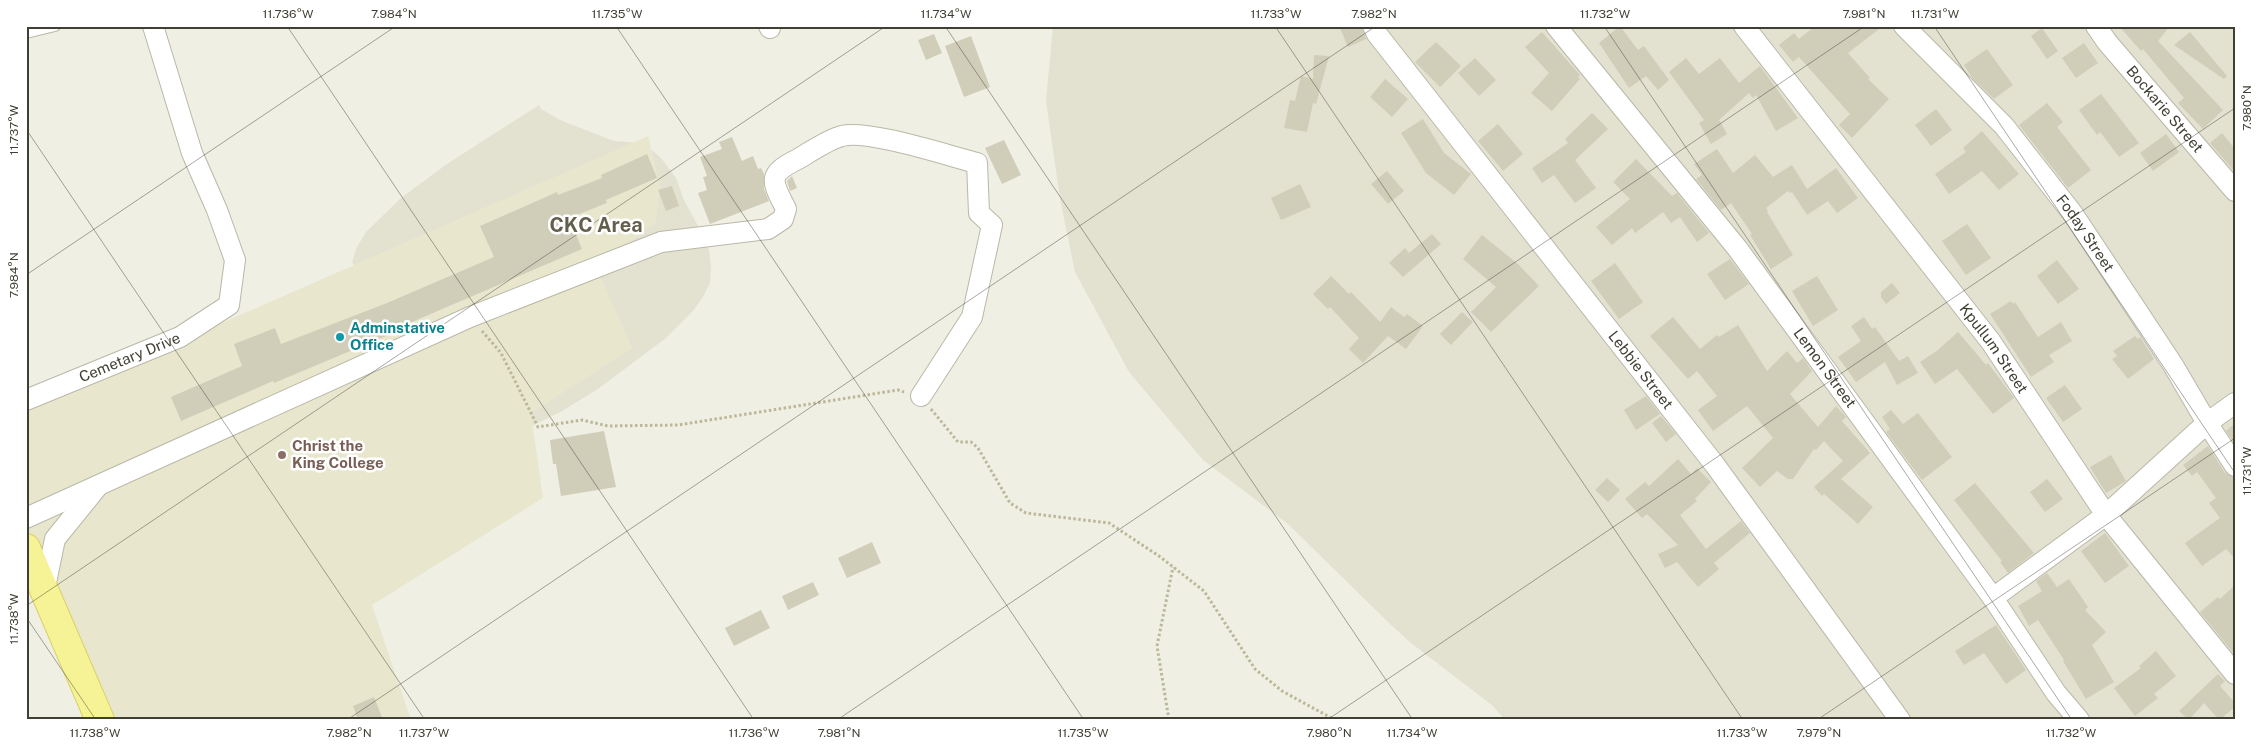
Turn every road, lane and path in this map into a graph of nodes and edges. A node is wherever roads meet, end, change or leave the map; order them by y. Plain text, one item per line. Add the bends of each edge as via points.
1 (55, 26) edge
2 (153, 26) edge
3 (1374, 26) edge
4 (1556, 26) edge
5 (1744, 26) edge
6 (1904, 26) edge
7 (2096, 26) edge
8 (26, 33) edge
9 (2235, 191) edge
10 (470, 317) junction
11 (921, 396) junction
12 (26, 400) edge
13 (2235, 403) edge
14 (2207, 423) junction
15 (2235, 466) edge
16 (101, 482) junction
17 (2106, 515) junction
18 (26, 518) edge
19 (26, 548) edge
20 (1173, 567) junction
21 (44, 592) junction
22 (1993, 598) junction
23 (2235, 674) edge
24 (100, 720) edge
25 (1169, 720) edge
26 (1335, 720) edge
27 (1900, 720) edge
28 (2079, 720) edge

1 - 8 lane
2 - 12 street, Cemetary Drive via 192,153 234,260 229,305 180,337
3 - 27 street, Lebbie Street via 1377,34 1715,465
4 - 22 street, Lemon Street via 1737,248
5 - 17 street, Kpullum Street via 1991,342
6 - 14 street, Foday Street via 2004,126 2073,214 2173,365
7 - 9 street, Bockarie Street
10 - 11 path via 502,354 538,427 582,420 608,426 678,425 898,390
10 - 11 street via 661,242 768,229 783,219 786,209 774,185 775,176 783,166 842,136 885,140 976,163 979,213 992,225 972,317
10 - 16 street
11 - 20 path via 958,442 971,442 978,448 1010,503 1026,514 1109,523
13 - 14 street
14 - 15 street, Foday Street
14 - 17 street
16 - 18 street
16 - 21 street via 55,539
17 - 22 street
17 - 23 street, Kpullum Street
19 - 21 main road
20 - 25 path via 1157,646
20 - 26 path via 1204,591 1255,669 1282,691
21 - 24 main road
22 - 28 street, Lemon Street via 2056,693

